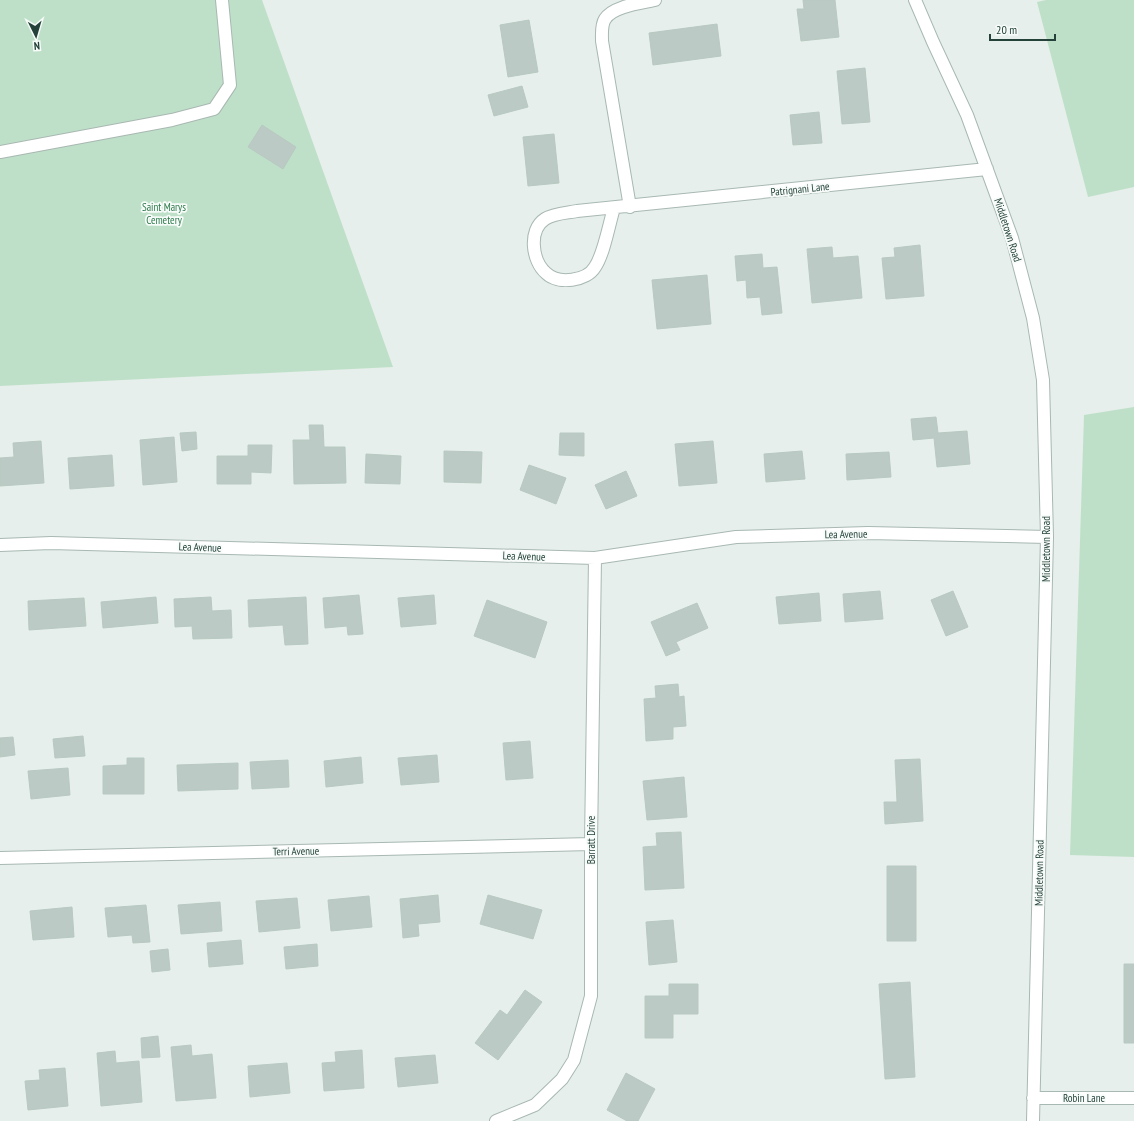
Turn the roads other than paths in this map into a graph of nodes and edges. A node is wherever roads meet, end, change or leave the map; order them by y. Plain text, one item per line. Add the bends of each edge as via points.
1 (222, 0) edge
2 (655, 0) edge
3 (915, 0) edge
4 (0, 152) edge
5 (987, 170) junction
6 (630, 207) junction
7 (614, 208) junction
8 (1047, 537) junction
9 (0, 545) edge
10 (595, 558) junction
11 (591, 844) junction
12 (0, 858) edge
13 (1033, 1098) junction
14 (1134, 1098) edge
15 (496, 1121) edge
16 (1033, 1121) edge

1 - 4 street via 230,85 214,109 172,120
2 - 6 street via 612,12 605,19 603,28 602,41
3 - 5 street, Middletown Road via 932,42 968,115
5 - 6 street, Patrignani Lane
5 - 8 street, Middletown Road via 1014,245 1033,318 1042,372
6 - 7 street, Patrignani Lane
7 - 7 street, Patrignani Lane via 551,216 539,224 534,243 536,256 547,274 554,278 579,278 595,268
8 - 10 street, Lea Avenue via 868,533 736,536
8 - 13 street, Middletown Road
9 - 10 street, Lea Avenue via 50,543
10 - 11 street, Barratt Drive
11 - 12 street, Terri Avenue
11 - 15 street, Barratt Drive via 591,996 574,1060 562,1079 536,1105
13 - 14 street, Robin Lane
13 - 16 street, Middletown Road

